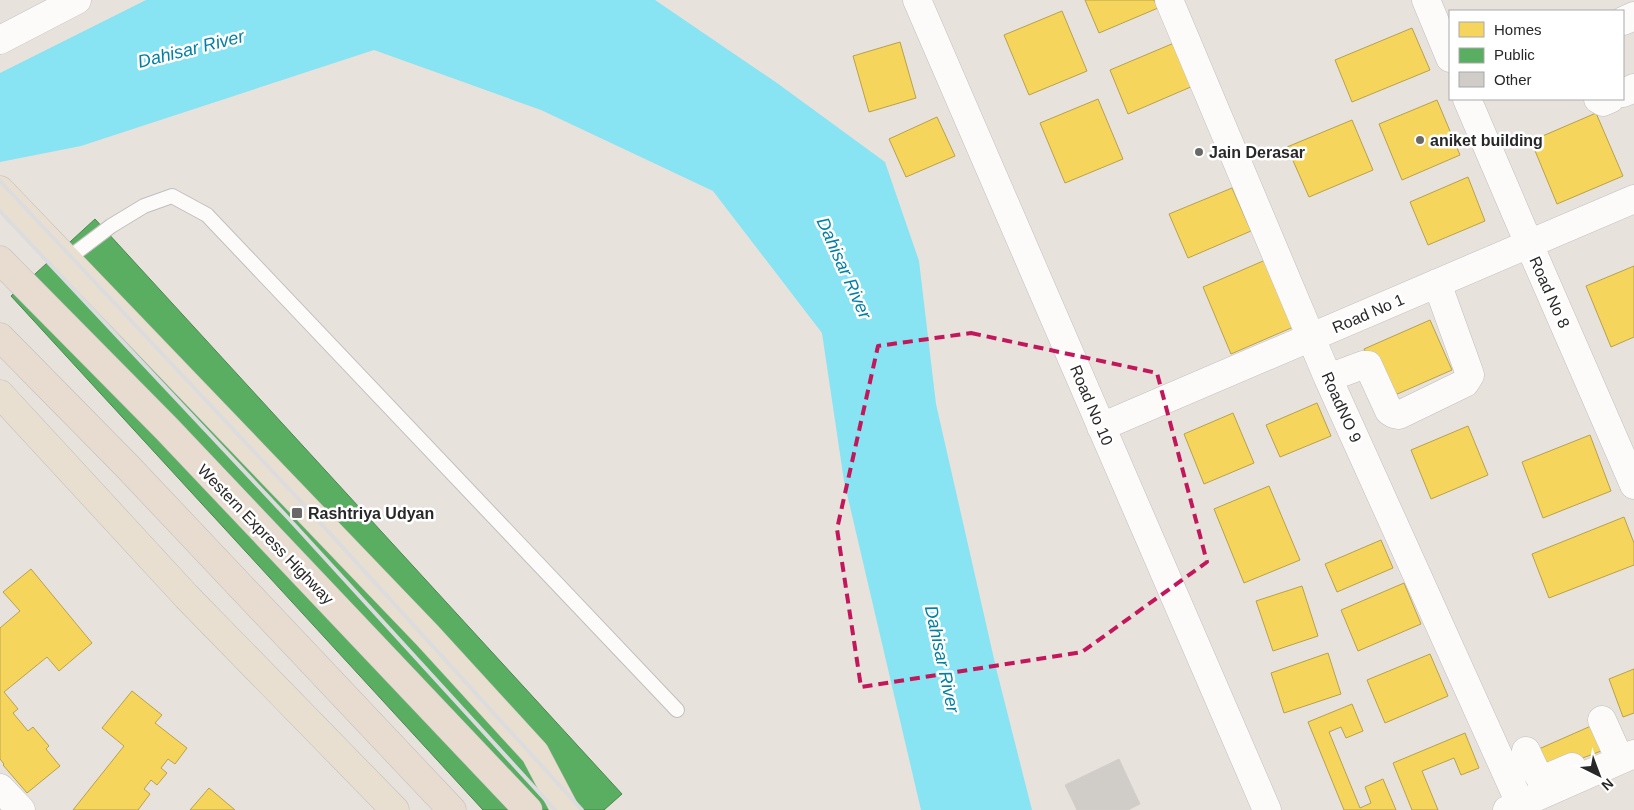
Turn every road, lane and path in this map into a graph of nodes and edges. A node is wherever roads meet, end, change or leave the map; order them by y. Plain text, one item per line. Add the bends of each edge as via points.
1 (77, 0) edge
2 (917, 0) edge
3 (1168, 0) edge
4 (1426, 0) edge
5 (0, 40) edge
6 (1449, 56) edge
7 (1468, 100) edge
8 (0, 190) edge
9 (1634, 199) edge
10 (1529, 244) junction
11 (57, 251) junction
12 (0, 260) edge
13 (1437, 283) junction
14 (0, 337) edge
15 (1311, 337) junction
16 (1328, 378) junction
17 (0, 394) edge
18 (1101, 427) junction
19 (1634, 485) edge
20 (677, 710) dead end
21 (1602, 720) dead end
22 (1612, 758) edge
23 (1520, 779) edge
24 (0, 788) edge
25 (20, 810) edge
26 (395, 810) edge
27 (452, 810) edge
28 (528, 810) edge
29 (565, 810) edge
30 (1267, 810) edge

1 - 5 street
2 - 18 street, Road No 10
3 - 15 street, RoadNO 9
4 - 6 street
7 - 10 street, Road No 8
8 - 11 main road
9 - 10 street, Road No 1
10 - 13 street, Road No 1
10 - 19 street, Road No 8
11 - 20 lane via 111,226 144,206 172,196 207,215
11 - 29 main road via 427,635 535,753
12 - 28 highway, Western Express Highway via 173,436
13 - 15 street, Road No 1
13 - 16 street via 1470,375 1464,383 1399,415 1389,410 1368,365
14 - 27 highway via 127,466
15 - 16 street, RoadNO 9
15 - 18 street, Road No 1
16 - 23 street, RoadNO 9
17 - 26 main road via 187,597
18 - 30 street, Road No 10
21 - 22 street
22 - 23 street via 1571,774
24 - 25 street

